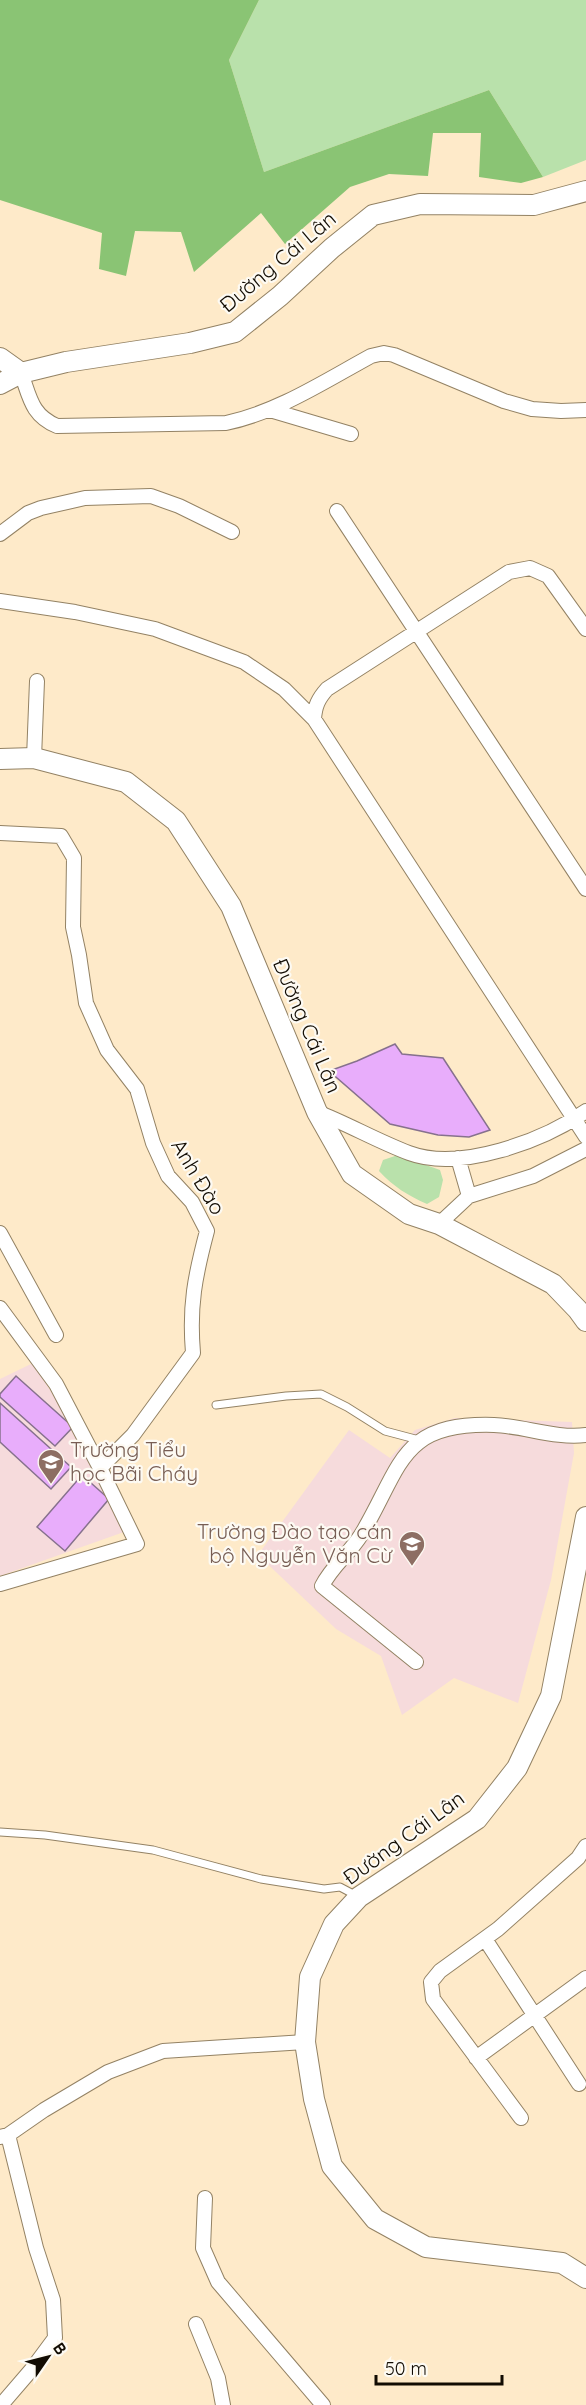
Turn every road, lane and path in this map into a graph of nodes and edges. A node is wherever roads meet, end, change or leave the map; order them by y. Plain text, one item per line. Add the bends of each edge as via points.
1 (586, 192) edge
2 (0, 358) edge
3 (21, 373) junction
4 (0, 384) edge
5 (270, 410) junction
6 (586, 410) edge
7 (351, 434) dead end
8 (337, 510) dead end
9 (232, 532) dead end
10 (0, 534) edge
11 (0, 602) edge
12 (586, 628) edge
13 (417, 631) junction
14 (37, 681) dead end
15 (314, 719) junction
16 (34, 758) junction
17 (0, 759) edge
18 (0, 833) edge
19 (586, 889) edge
20 (317, 1112) junction
21 (580, 1115) edge
22 (586, 1137) edge
23 (586, 1149) edge
24 (458, 1158) junction
25 (469, 1196) junction
26 (439, 1224) junction
27 (0, 1233) edge
28 (0, 1308) edge
29 (586, 1321) edge
30 (56, 1335) dead end
31 (216, 1405) dead end
32 (586, 1435) edge
33 (419, 1440) junction
34 (100, 1468) junction
35 (586, 1517) edge
36 (0, 1584) edge
37 (416, 1662) dead end
38 (0, 1832) edge
39 (586, 1846) edge
40 (359, 1897) junction
41 (485, 1939) junction
42 (586, 1978) edge
43 (533, 2015) junction
44 (305, 2042) junction
45 (476, 2058) junction
46 (579, 2084) dead end
47 (521, 2118) dead end
48 (4, 2136) edge
49 (205, 2198) dead end
50 (586, 2278) edge
51 (196, 2324) dead end
52 (1, 2405) edge
53 (223, 2405) edge
54 (323, 2405) edge

1 - 3 main road, Đường Cái Lân via 534,205 420,204 373,215 235,332 190,344 66,362
2 - 3 main road
3 - 4 main road, Đường Cái Lân
3 - 5 street via 34,411 57,426 226,423
5 - 6 street via 371,356 384,353 532,409
5 - 7 street
8 - 13 street
9 - 10 street via 151,496 85,498 41,508
11 - 15 street via 75,612 155,629 244,662 284,689
12 - 13 street via 548,576 530,568 509,572
13 - 15 street via 327,689 315,707
13 - 19 street
14 - 16 street
15 - 21 street
16 - 17 main road, Đường Cái Lân
16 - 20 main road, Đường Cái Lân via 126,782 176,821 231,906
18 - 34 street, Anh Đào via 62,836 74,858 73,927 86,1003 107,1050 137,1089 153,1143 168,1176 192,1202 207,1231 190,1320 193,1353 133,1436
20 - 24 street via 410,1154
20 - 26 main road, Đường Cái Lân via 352,1174 409,1214
21 - 22 street
21 - 24 street via 505,1150
23 - 25 street via 533,1176
24 - 25 street
25 - 26 street
26 - 29 main road, Đường Cái Lân via 553,1284
27 - 30 street
28 - 34 street via 56,1384
31 - 33 lane via 321,1394 385,1431
32 - 33 street via 495,1425 454,1426
33 - 37 street via 395,1467 360,1537 328,1573 322,1586
34 - 36 street via 137,1544
35 - 40 main road, Đường Cái Lân via 550,1696 517,1768 477,1819
38 - 40 lane via 153,1850 261,1879 324,1889 340,1887
39 - 41 street via 578,1858
40 - 44 main road, Đường Cái Lân via 334,1924 310,1977
41 - 43 street
41 - 45 street via 431,1982 433,1999
42 - 43 street
43 - 45 street
43 - 46 street
44 - 48 street via 163,2051 108,2072
44 - 50 main road, Đường Cái Lân via 314,2099 332,2166 375,2219 426,2247 562,2263
45 - 47 street
48 - 52 street via 52,2300 55,2338
49 - 54 street via 203,2248 218,2282
51 - 53 street via 218,2378

